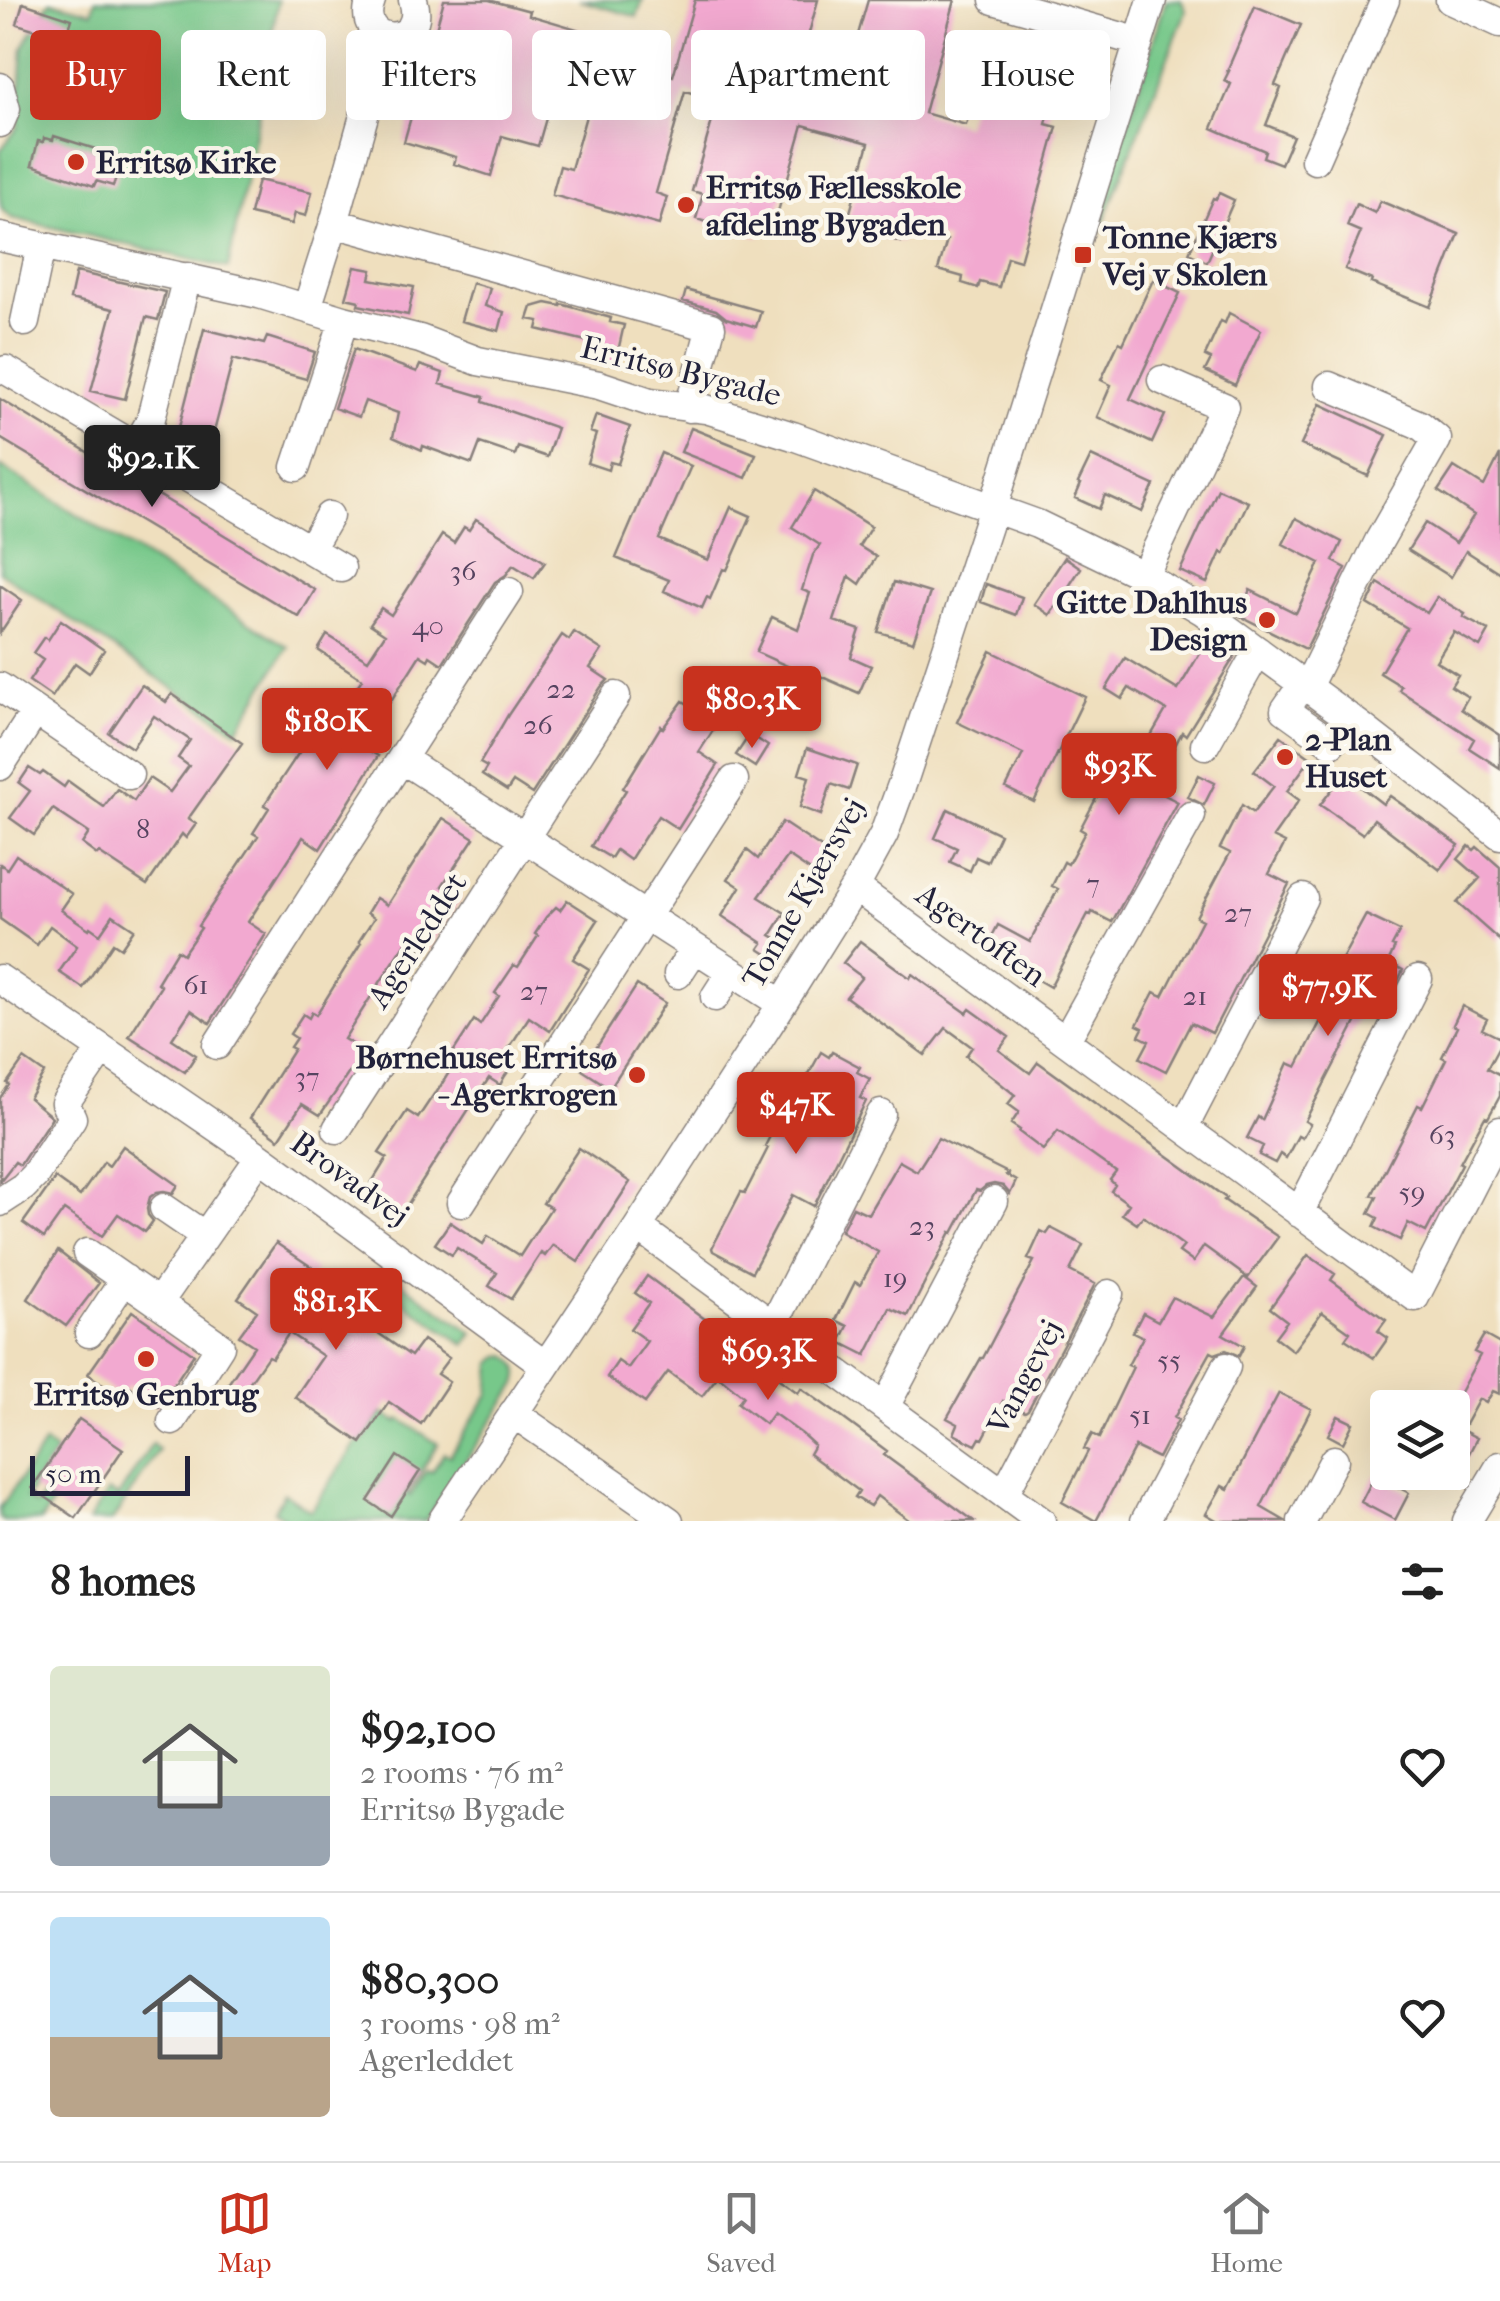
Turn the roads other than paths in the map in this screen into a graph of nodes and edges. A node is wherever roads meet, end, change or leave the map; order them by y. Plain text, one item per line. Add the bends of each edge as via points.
1 (371, 0) edge
2 (413, 0) edge
3 (994, 0) edge
4 (1152, 0) edge
5 (1384, 0) edge
6 (1450, 0) edge
7 (1500, 22) edge
8 (374, 30) edge
9 (409, 30) edge
10 (1139, 42) junction
11 (0, 87) edge
12 (363, 120) edge
13 (0, 124) edge
14 (1316, 160) dead end
15 (334, 223) junction
16 (0, 237) edge
17 (41, 246) junction
18 (187, 277) junction
19 (307, 308) junction
20 (344, 320) junction
21 (25, 322) dead end
22 (6, 370) dead end
23 (1162, 380) dead end
24 (1329, 386) dead end
25 (689, 408) junction
26 (136, 446) junction
27 (296, 467) dead end
28 (993, 508) junction
29 (329, 516) dead end
30 (310, 549) junction
31 (341, 568) dead end
32 (1144, 576) junction
33 (510, 592) dead end
34 (1258, 651) junction
35 (1305, 686) junction
36 (0, 687) edge
37 (616, 696) dead end
38 (35, 712) junction
39 (1205, 745) dead end
40 (402, 759) junction
41 (0, 766) edge
42 (128, 775) dead end
43 (734, 780) dead end
44 (1191, 816) dead end
45 (1500, 835) edge
46 (524, 838) junction
47 (855, 887) junction
48 (1303, 898) dead end
49 (646, 916) junction
50 (695, 948) junction
51 (732, 972) junction
52 (678, 974) dead end
53 (0, 979) edge
54 (1418, 979) dead end
55 (715, 997) dead end
56 (782, 1004) junction
57 (1066, 1040) junction
58 (217, 1045) dead end
59 (102, 1049) junction
60 (880, 1114) dead end
61 (1184, 1127) junction
62 (336, 1129) dead end
63 (1500, 1131) edge
64 (260, 1157) junction
65 (994, 1201) dead end
66 (0, 1202) edge
67 (461, 1203) dead end
68 (164, 1208) dead end
69 (1299, 1213) junction
70 (638, 1227) junction
71 (205, 1236) junction
72 (86, 1254) dead end
73 (125, 1279) junction
74 (1109, 1294) dead end
75 (160, 1302) junction
76 (774, 1326) junction
77 (89, 1333) dead end
78 (545, 1365) junction
79 (1226, 1366) dead end
80 (884, 1407) junction
81 (513, 1413) junction
82 (172, 1421) dead end
83 (1334, 1460) dead end
84 (1500, 1466) edge
85 (1004, 1494) junction
86 (442, 1521) edge
87 (669, 1521) edge
88 (1041, 1521) edge
89 (1145, 1521) edge
90 (1302, 1521) edge
91 (1467, 1521) edge

1 - 8 street
2 - 9 street via 417,12
3 - 10 street
4 - 10 street, Tonne Kjærsvej
5 - 14 street
6 - 7 street
10 - 28 street, Tonne Kjærsvej
11 - 13 street via 6,108
12 - 15 street
15 - 19 street
15 - 25 street via 710,327
16 - 17 street, Erritsø Bygade
17 - 18 street, Erritsø Bygade
17 - 21 street
18 - 19 street, Erritsø Bygade
18 - 26 street via 150,422
19 - 20 street, Erritsø Bygade
20 - 25 street, Erritsø Bygade via 420,338 478,361
20 - 27 street
22 - 26 street
23 - 32 street via 1224,407
24 - 35 street via 1420,425 1437,439
25 - 28 street, Erritsø Bygade via 794,436
26 - 30 street
28 - 32 street, Erritsø Bygade
28 - 47 street, Tonne Kjærsvej via 898,798
29 - 30 street
30 - 31 street
32 - 34 street, Erritsø Bygade
33 - 40 street
34 - 35 street, Erritsø Bygade
34 - 39 street
35 - 45 street, Erritsø Bygade
36 - 38 street
37 - 46 street, Agerleddet
38 - 41 street
38 - 42 street
40 - 46 street
40 - 58 street
43 - 49 street
44 - 57 street, Agertoften
46 - 49 street
46 - 62 street, Agerleddet
47 - 56 street, Tonne Kjærsvej
47 - 57 street, Agertoften
48 - 61 street
49 - 50 street
49 - 67 street
50 - 51 street
50 - 52 street
51 - 55 street
51 - 56 street
53 - 59 street, Brovadvej
54 - 69 street
56 - 70 street, Tonne Kjærsvej
57 - 61 street, Agertoften
59 - 64 street, Brovadvej
59 - 66 street via 65,1103 72,1118 34,1176
60 - 76 street
61 - 69 street, Agertoften
63 - 69 street, Agertoften via 1416,1297
64 - 71 street, Brovadvej
64 - 78 street, Brovadvej
65 - 80 street
68 - 71 street
70 - 76 street, Vangevej
70 - 78 street, Tonne Kjærsvej
71 - 75 street, Brovadvej
72 - 73 street
73 - 75 street
73 - 77 street
74 - 85 street, Vangevej
75 - 82 street via 220,1346
76 - 80 street, Vangevej
78 - 81 street, Tonne Kjærsvej
79 - 89 street
80 - 85 street, Vangevej
81 - 86 street, Tonne Kjærsvej
81 - 87 street
83 - 90 street
84 - 91 street
85 - 88 street, Vangevej

